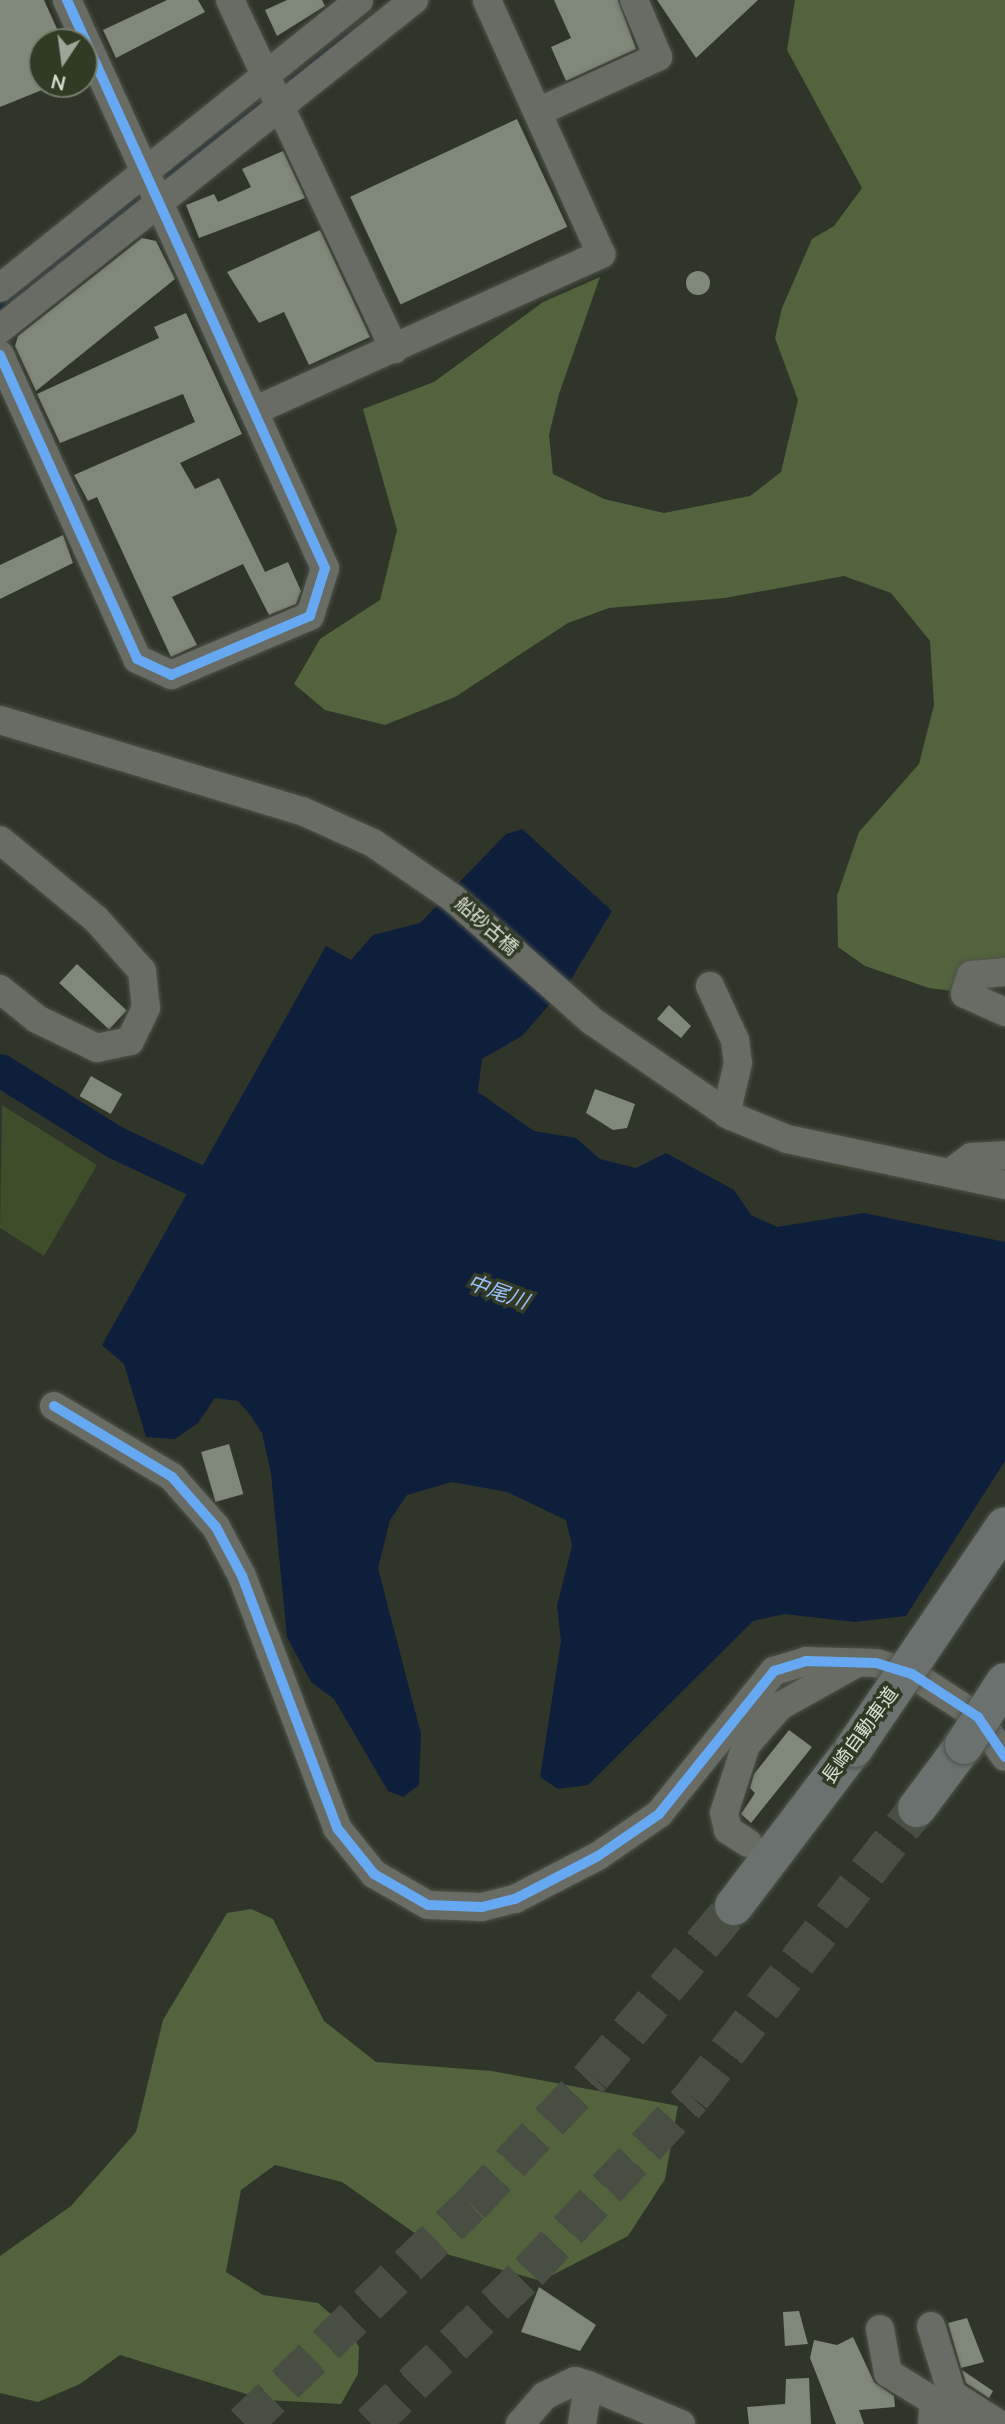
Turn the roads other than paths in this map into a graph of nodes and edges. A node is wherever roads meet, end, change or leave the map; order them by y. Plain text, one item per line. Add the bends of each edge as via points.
1 (67, 0) edge
2 (230, 0) edge
3 (359, 0) edge
4 (414, 0) edge
5 (487, 0) edge
6 (634, 0) edge
7 (264, 75) junction
8 (280, 107) junction
9 (540, 111) junction
10 (143, 175) junction
11 (154, 201) junction
12 (0, 288) edge
13 (0, 329) edge
14 (394, 349) junction
15 (0, 355) edge
16 (256, 410) junction
17 (0, 720) edge
18 (0, 840) edge
19 (1005, 972) edge
20 (710, 986) dead end
21 (0, 989) edge
22 (1005, 1012) edge
23 (726, 1114) junction
24 (1005, 1155) edge
25 (950, 1173) junction
26 (1005, 1185) edge
27 (54, 1406) dead end
28 (1005, 1526) edge
29 (857, 1663) junction
30 (1005, 1682) edge
31 (1005, 1757) edge
32 (917, 1808) tunnel mouth
33 (748, 1843) dead end
34 (734, 1906) tunnel mouth
35 (931, 2326) dead end
36 (880, 2329) dead end
37 (588, 2385) junction
38 (941, 2407) edge
39 (520, 2424) edge
40 (582, 2424) edge
41 (681, 2424) edge
42 (971, 2424) edge
43 (999, 2424) edge

1 - 10 street
2 - 7 street
3 - 7 street
4 - 8 street
5 - 9 street
6 - 9 street via 659,57
7 - 8 street
7 - 10 street
8 - 11 street
8 - 14 street
9 - 14 street via 601,254
10 - 11 street
10 - 12 street
11 - 13 street
11 - 16 street
14 - 16 street
15 - 16 street via 137,659 171,675 310,616 325,569
17 - 23 street, 船砂古橋 via 302,811 373,843 453,898 592,1021
18 - 21 street via 96,919 142,971 146,1008 130,1041 97,1048 37,1019
19 - 22 street via 971,975 965,994
20 - 23 street via 735,1040 738,1063
23 - 25 street, 船砂古橋 via 786,1139
24 - 25 street via 971,1157
25 - 26 street, 船砂古橋
27 - 29 street via 172,1477 216,1527 242,1576 337,1828 374,1874 428,1905 482,1907 548,1885 659,1814 774,1671 806,1661
28 - 34 highway, 長崎自動車道, bridge via 854,1748
29 - 31 street via 912,1674 953,1699 978,1717
29 - 33 street via 780,1706 746,1745 724,1813 728,1830
30 - 32 highway, bridge
35 - 38 street
36 - 38 street via 888,2374
37 - 39 street via 575,2381 544,2396
37 - 40 street
37 - 41 street
38 - 42 street
38 - 43 street

